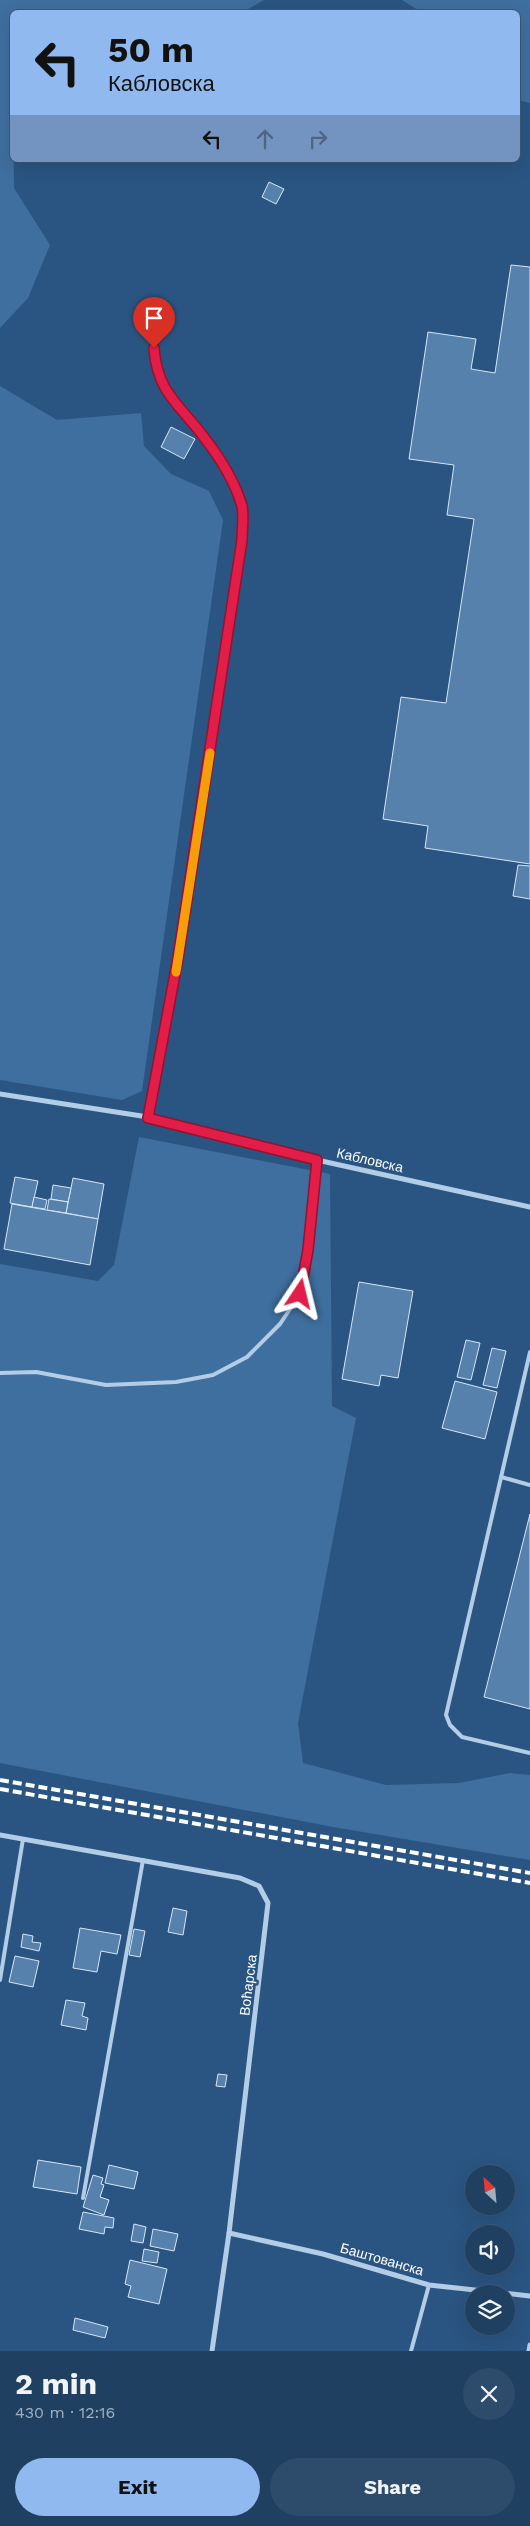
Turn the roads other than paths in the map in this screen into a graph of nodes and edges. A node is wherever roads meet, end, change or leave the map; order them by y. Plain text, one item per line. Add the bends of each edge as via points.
1 (154, 348) dead end
2 (0, 1094) edge
3 (148, 1118) junction
4 (317, 1160) junction
5 (530, 1208) edge
6 (530, 1352) edge
7 (0, 1373) edge
8 (501, 1477) junction
9 (530, 1485) edge
10 (530, 1753) edge
11 (0, 1835) edge
12 (23, 1838) junction
13 (143, 1860) junction
14 (0, 1980) edge
15 (83, 2198) dead end
16 (229, 2233) junction
17 (429, 2285) junction
18 (530, 2296) edge
19 (530, 2345) edge
20 (212, 2351) edge
21 (411, 2351) edge
22 (528, 2351) edge

1 - 3 lane via 156,368 165,390 204,437 232,484 242,507 242,540 183,929
2 - 3 street, Кабловска
3 - 4 street, Кабловска
4 - 5 street, Кабловска
4 - 7 lane via 300,1294 280,1324 247,1357 213,1375 176,1382 106,1385 36,1372
6 - 8 lane
8 - 9 lane
8 - 10 lane via 446,1715 450,1725 462,1737
11 - 12 street, Воћарска
12 - 13 street, Воћарска
12 - 14 lane
13 - 15 lane
13 - 16 street, Воћарска via 240,1878 259,1886 268,1903
16 - 17 street, Баштованска via 323,2254
16 - 20 street, Воћарска
17 - 18 street, Баштованска
17 - 21 lane
19 - 22 street

